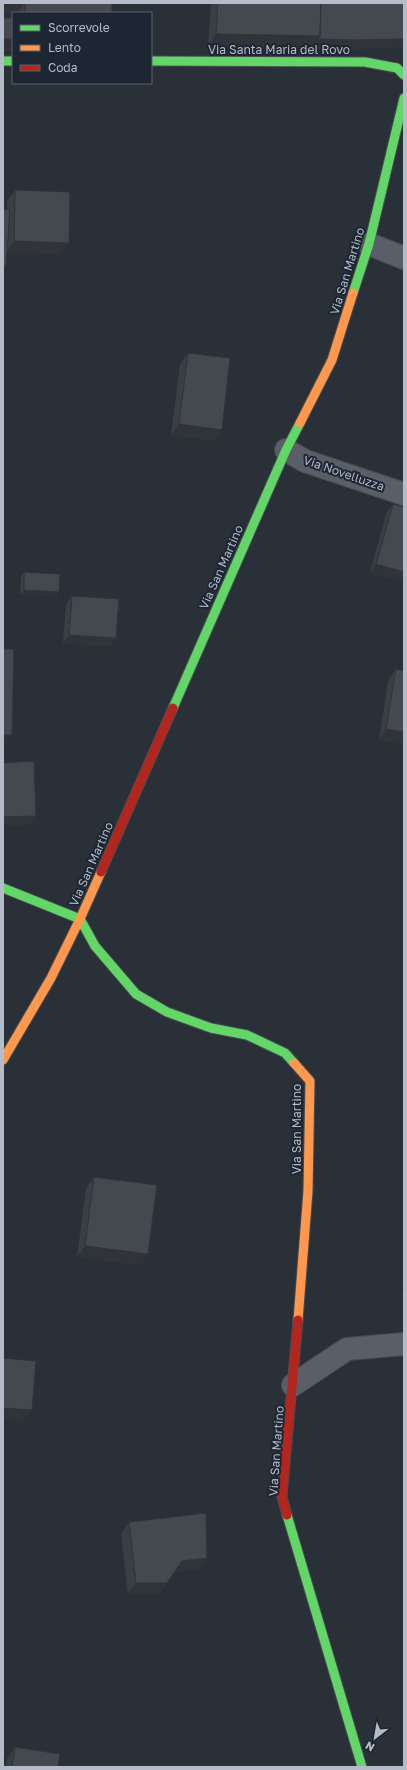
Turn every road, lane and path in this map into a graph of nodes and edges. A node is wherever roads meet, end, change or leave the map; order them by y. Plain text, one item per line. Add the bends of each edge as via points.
1 (152, 61) edge
2 (404, 75) edge
3 (404, 98) edge
4 (370, 244) junction
5 (404, 258) edge
6 (286, 450) junction
7 (404, 494) edge
8 (3, 888) edge
9 (80, 918) junction
10 (3, 1060) edge
11 (404, 1344) edge
12 (293, 1385) junction
13 (362, 1767) edge

1 - 2 street, Via Santa Maria del Rovo via 365,62 397,68
3 - 4 street, Via San Martino
4 - 5 street
4 - 6 street, Via San Martino via 332,360
6 - 7 street, Via Novelluzza via 305,461
6 - 9 street, Via San Martino
8 - 9 street
9 - 10 street via 52,978
9 - 12 street, Via San Martino via 95,946 136,994 167,1012 211,1028 247,1036 285,1053 310,1081 308,1191
11 - 12 street via 347,1349
12 - 13 street, Via San Martino via 282,1497

